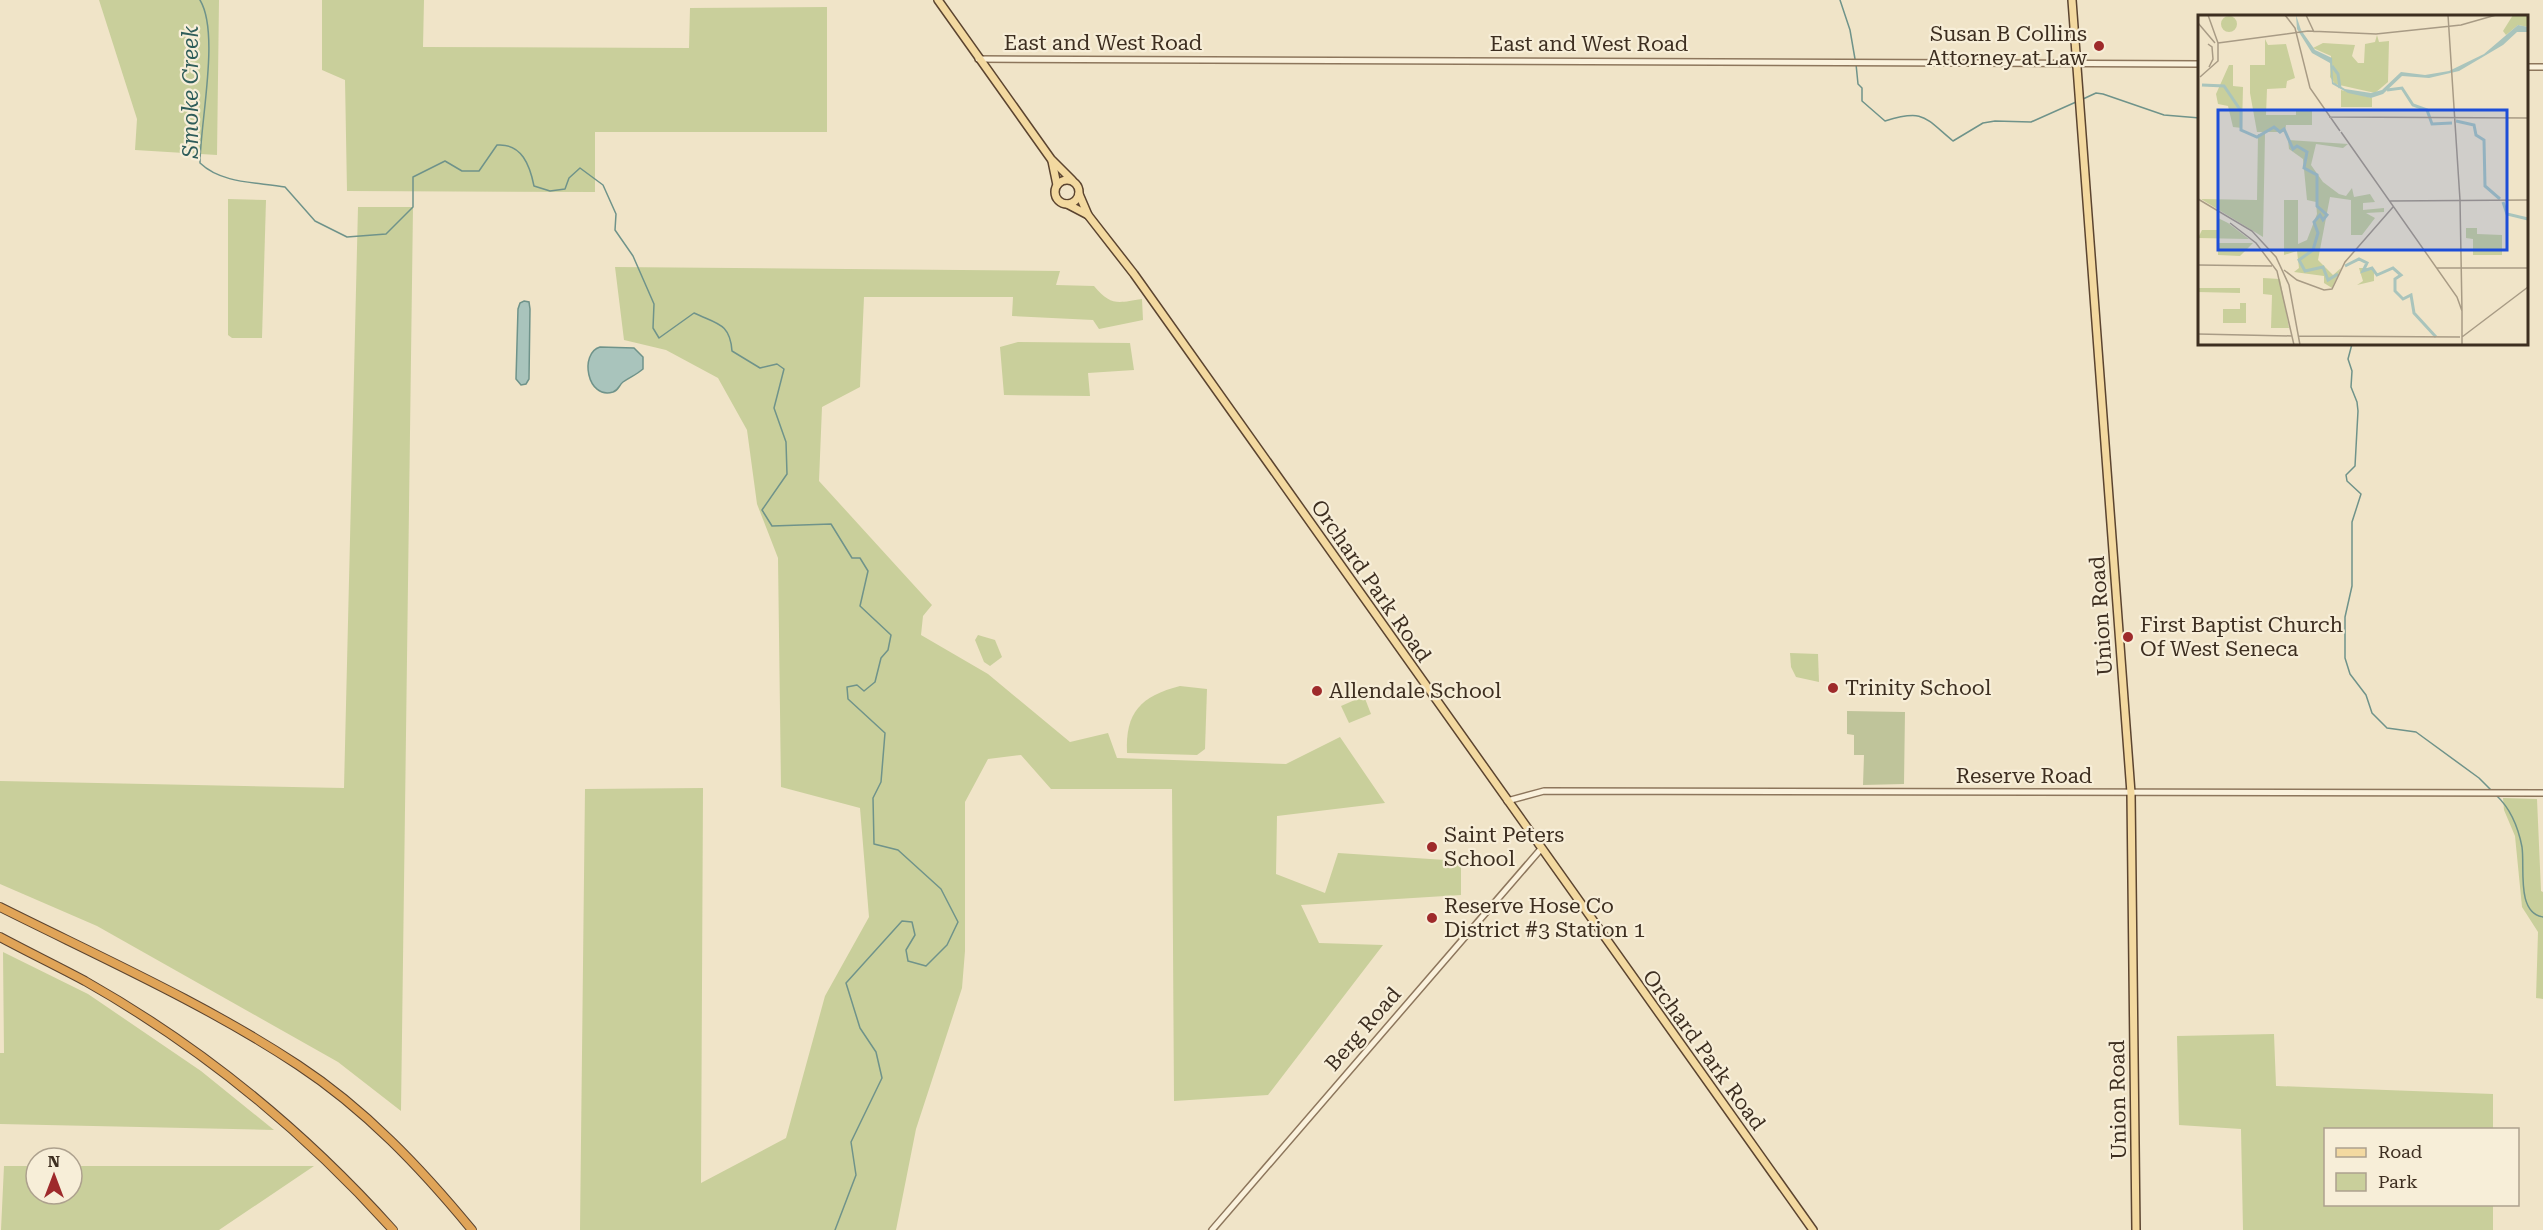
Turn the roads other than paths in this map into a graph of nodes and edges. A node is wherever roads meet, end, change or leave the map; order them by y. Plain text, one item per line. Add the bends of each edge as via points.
1 (938, 0) edge
2 (2072, 0) edge
3 (978, 59) junction
4 (2076, 63) junction
5 (2198, 64) edge
6 (1051, 159) junction
7 (1071, 180) junction
8 (1058, 184) junction
9 (1079, 194) junction
10 (1066, 203) junction
11 (1088, 215) junction
12 (2131, 793) junction
13 (2543, 793) edge
14 (1507, 801) junction
15 (1540, 850) junction
16 (0, 907) edge
17 (0, 937) edge
18 (393, 1230) edge
19 (472, 1230) edge
20 (1212, 1230) edge
21 (1813, 1230) edge
22 (2136, 1230) edge

1 - 3 main road
2 - 4 main road, Union Road
3 - 4 street, East and West Road
3 - 6 main road
4 - 5 street, East and West Road
4 - 12 main road, Union Road
6 - 7 main road
6 - 8 main road
7 - 8 main road
7 - 9 main road via 1078,186
8 - 10 main road via 1056,195
9 - 10 main road via 1075,201
9 - 11 main road, Orchard Park Road
10 - 11 main road, Orchard Park Road
11 - 14 main road, Orchard Park Road
12 - 13 street, Reserve Road
12 - 14 street, Reserve Road via 1544,791
12 - 22 main road, Union Road
14 - 15 main road, Orchard Park Road
15 - 20 street, Berg Road
15 - 21 main road, Orchard Park Road
16 - 19 highway via 230,1024 299,1065 383,1134
17 - 18 highway via 86,982 203,1058 298,1134

